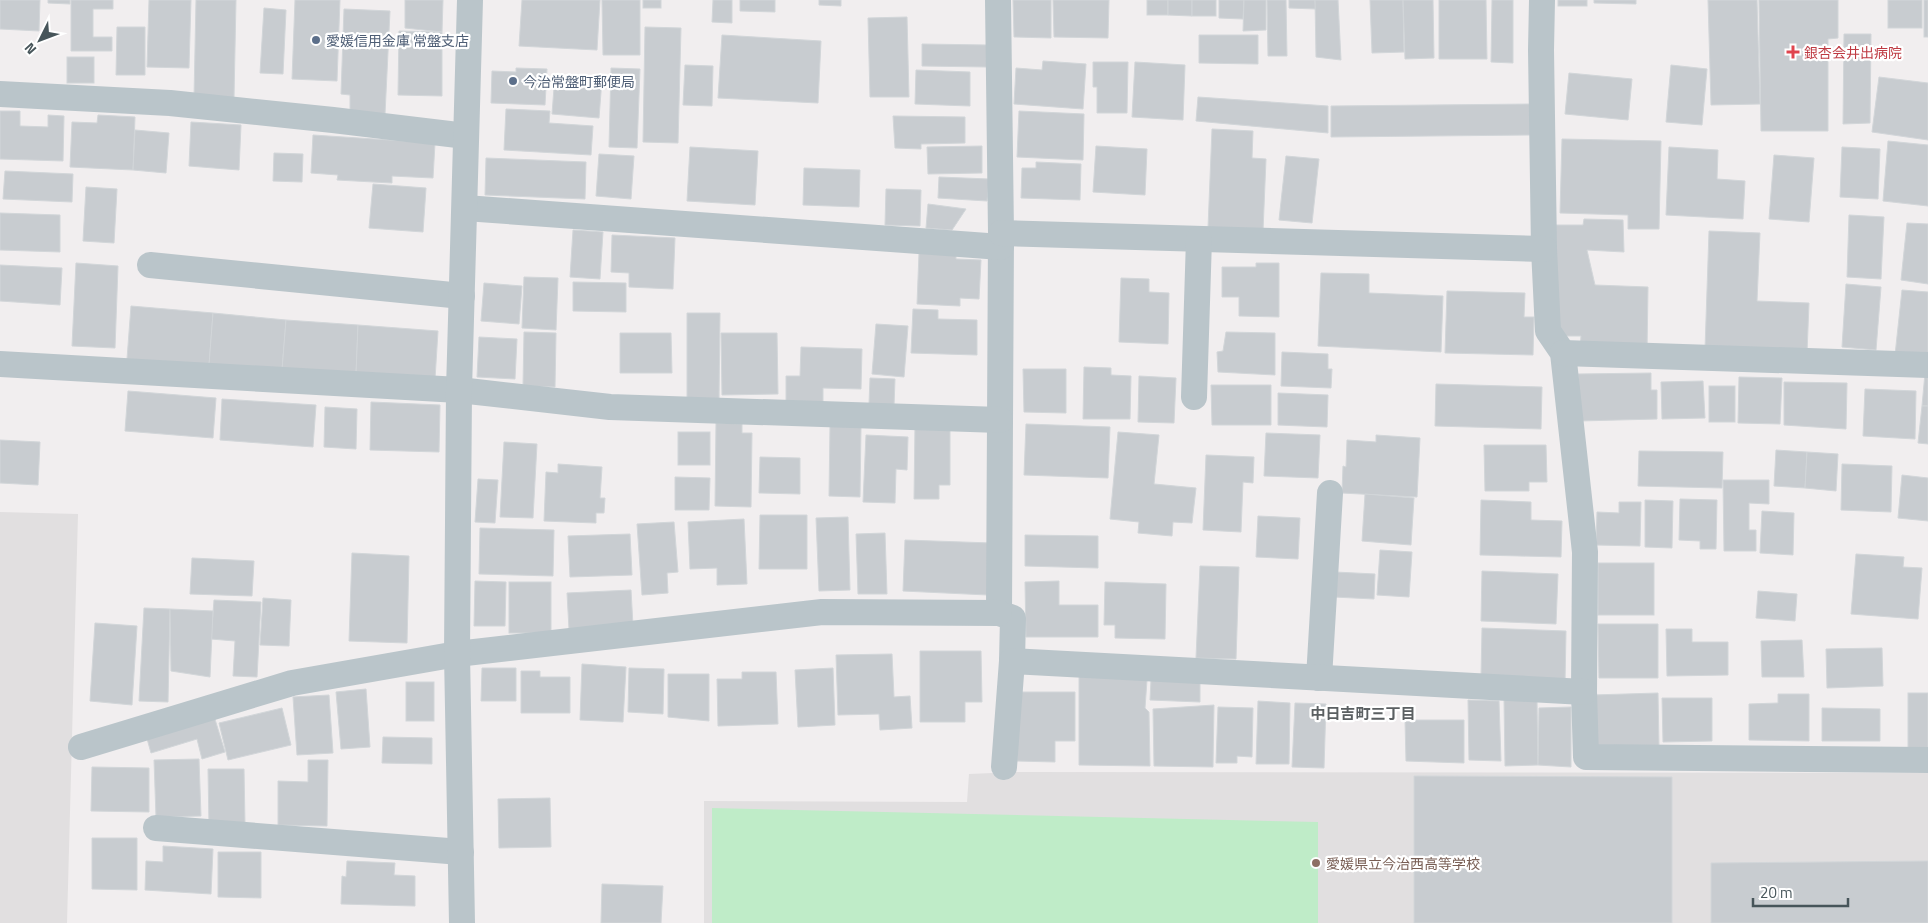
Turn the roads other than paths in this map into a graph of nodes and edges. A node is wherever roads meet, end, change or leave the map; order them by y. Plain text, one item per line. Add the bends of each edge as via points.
1 (470, 0) edge
2 (998, 0) edge
3 (1542, 0) edge
4 (0, 94) edge
5 (466, 136) junction
6 (465, 208) junction
7 (1199, 239) junction
8 (1001, 240) junction
9 (1544, 249) junction
10 (150, 265) dead end
11 (462, 296) junction
12 (1563, 353) junction
13 (0, 364) edge
14 (1928, 365) edge
15 (459, 390) junction
16 (1194, 397) dead end
17 (1000, 420) junction
18 (1330, 493) dead end
19 (999, 612) junction
20 (457, 654) junction
21 (1012, 661) junction
22 (1319, 678) junction
23 (1584, 692) junction
24 (81, 747) dead end
25 (1928, 760) edge
26 (1004, 767) dead end
27 (156, 828) dead end
28 (461, 852) junction
29 (462, 923) edge

1 - 5 street
2 - 8 street
3 - 9 street
4 - 5 street via 170,103
5 - 6 street
6 - 8 street
6 - 11 street
7 - 8 street
7 - 9 street
7 - 16 street
8 - 17 street
9 - 12 street via 1548,331
10 - 11 street
11 - 15 street
12 - 14 street
12 - 23 street via 1585,552
13 - 15 street
15 - 17 street via 610,407
15 - 20 street
17 - 19 street
18 - 22 street
19 - 20 street via 822,612
19 - 21 street via 1013,618
20 - 24 street via 292,683
20 - 28 street
21 - 22 street
21 - 26 street
22 - 23 street
23 - 25 street via 1586,757
27 - 28 street
28 - 29 street

